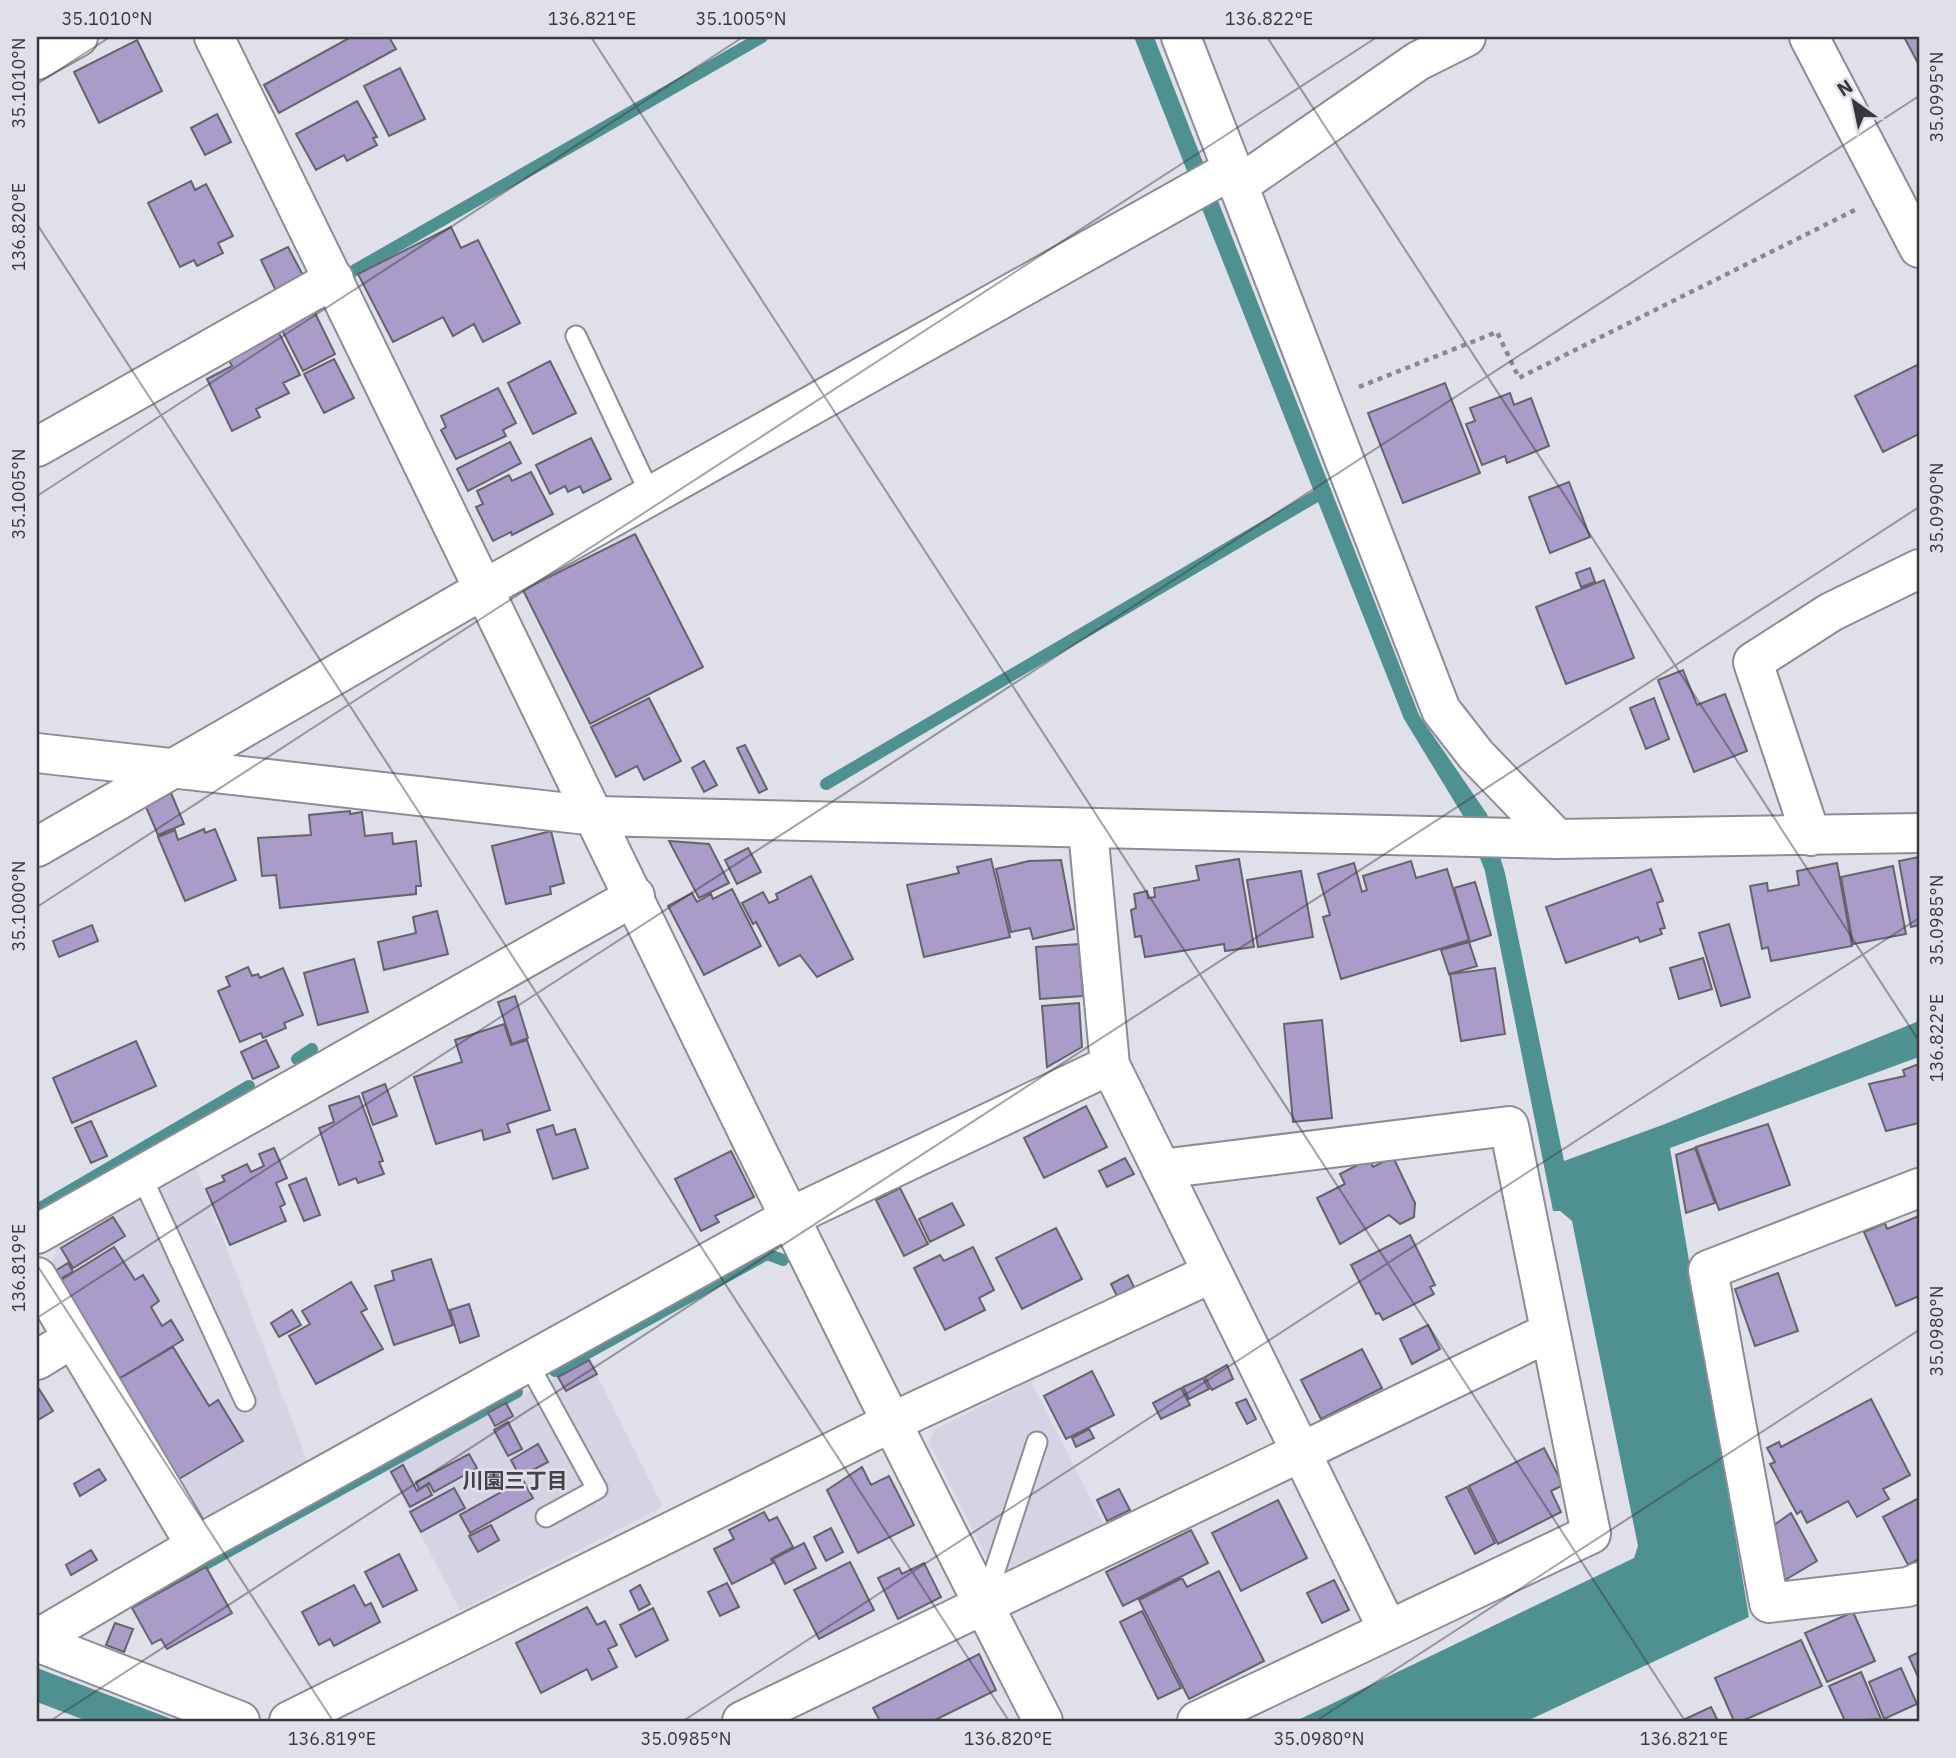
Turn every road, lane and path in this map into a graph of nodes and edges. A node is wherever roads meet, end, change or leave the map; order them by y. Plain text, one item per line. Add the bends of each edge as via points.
1 (78, 37) edge
2 (214, 37) edge
3 (1181, 37) edge
4 (1466, 37) edge
5 (1809, 37) edge
6 (37, 60) edge
7 (1220, 181) junction
8 (1890, 192) junction
9 (1919, 248) edge
10 (334, 279) junction
11 (576, 336) dead end
12 (1323, 401) junction
13 (37, 447) edge
14 (651, 496) junction
15 (1919, 569) edge
16 (486, 588) junction
17 (37, 753) edge
18 (173, 770) junction
19 (596, 816) junction
20 (1087, 830) junction
21 (1919, 833) edge
22 (1811, 836) junction
23 (1557, 839) junction
24 (37, 847) edge
25 (635, 896) junction
26 (1110, 1065) junction
27 (1161, 1169) junction
28 (141, 1175) junction
29 (1919, 1188) edge
30 (790, 1217) junction
31 (37, 1234) edge
32 (1212, 1273) junction
33 (37, 1277) edge
34 (1550, 1332) junction
35 (72, 1338) junction
36 (37, 1360) edge
37 (528, 1363) junction
38 (245, 1401) dead end
39 (890, 1423) junction
40 (1037, 1442) dead end
41 (1301, 1452) junction
42 (546, 1517) dead end
43 (196, 1546) junction
44 (1919, 1582) edge
45 (984, 1605) junction
46 (1388, 1630) junction
47 (37, 1641) edge
48 (240, 1721) edge
49 (289, 1721) edge
50 (742, 1721) edge
51 (1044, 1721) edge
52 (1197, 1721) edge

1 - 6 street
2 - 10 street
3 - 7 street
4 - 7 street via 1418,61
5 - 8 street
7 - 12 street
7 - 14 street
8 - 9 street
8 - 12 path via 1519,378 1497,332
10 - 13 street
10 - 16 street
11 - 14 lane
12 - 23 street via 1441,710 1476,755
14 - 16 street
15 - 22 street via 1831,611 1753,662
16 - 18 street
16 - 19 street
17 - 18 street
18 - 19 street
18 - 24 street
19 - 20 street
19 - 25 street
20 - 23 street
20 - 26 street
21 - 22 street
22 - 23 street
25 - 28 street
25 - 30 street
26 - 27 street
26 - 30 street
27 - 32 street
27 - 34 street via 1509,1126
28 - 31 street
28 - 38 lane
29 - 44 street via 1708,1270 1769,1603
30 - 37 street
30 - 39 street
32 - 39 street
32 - 41 street
33 - 35 street
34 - 41 street
34 - 46 street via 1591,1534
35 - 36 street
35 - 43 street
37 - 42 lane via 597,1489
37 - 43 street
39 - 45 street
39 - 49 street
40 - 45 lane
41 - 45 street
41 - 46 street
43 - 47 street
45 - 50 street
45 - 51 street
46 - 52 street
47 - 48 street

